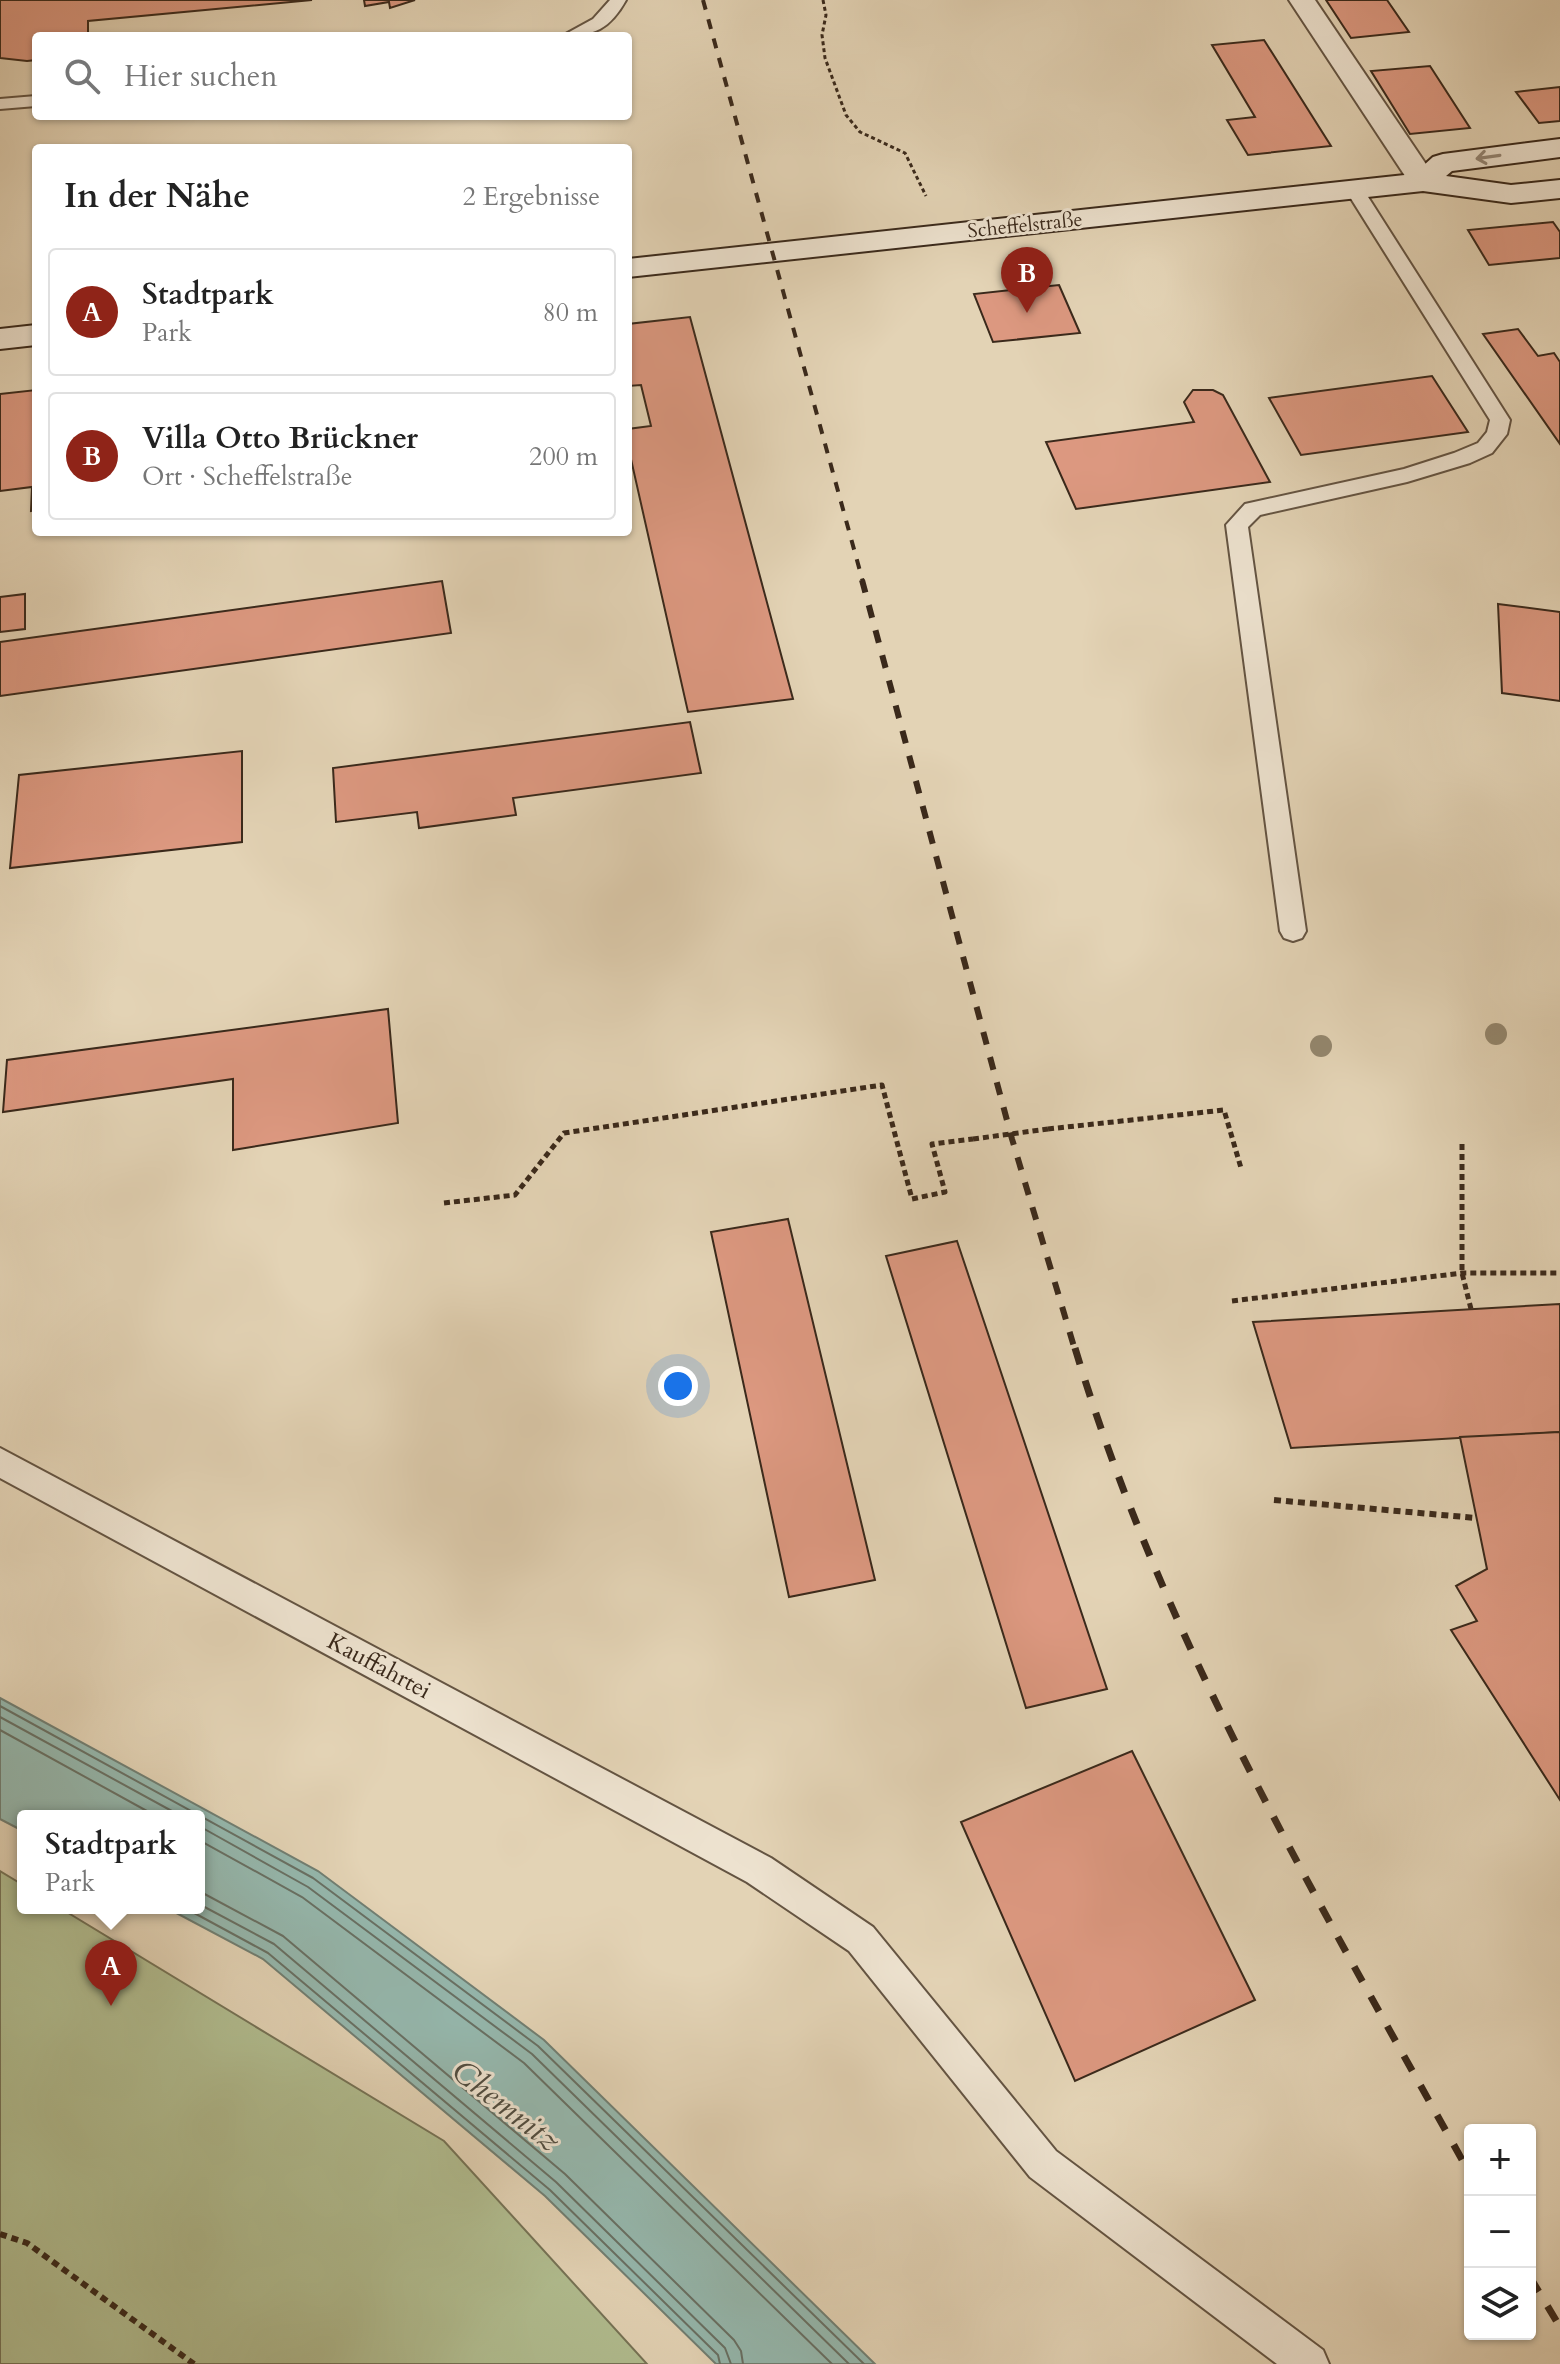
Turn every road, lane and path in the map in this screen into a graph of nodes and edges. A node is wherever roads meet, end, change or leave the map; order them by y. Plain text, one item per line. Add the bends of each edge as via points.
1 (618, 0) edge
2 (823, 0) edge
3 (1302, 0) edge
4 (584, 32) edge
5 (32, 101) edge
6 (0, 104) edge
7 (1560, 148) edge
8 (1423, 182) junction
9 (1354, 189) junction
10 (1560, 189) edge
11 (941, 234) junction
12 (632, 268) edge
13 (32, 335) edge
14 (0, 339) edge
15 (1293, 931) dead end
16 (1462, 1144) dead end
17 (1241, 1168) dead end
18 (444, 1203) dead end
19 (1462, 1273) junction
20 (1560, 1273) edge
21 (1232, 1301) dead end
22 (1471, 1309) dead end
23 (0, 1462) edge
24 (1274, 1500) dead end
25 (1476, 1518) dead end
26 (0, 2234) edge
27 (194, 2364) edge
28 (1309, 2364) edge

1 - 4 lane via 612,13
2 - 11 path via 829,14 822,35 848,119 868,137 905,153
3 - 8 main road
5 - 6 lane
7 -> 8 main road, Scheffelstraße via 1443,163
8 - 9 main road, Scheffelstraße
8 - 10 main road, Scheffelstraße via 1511,194
9 - 11 main road, Scheffelstraße
9 - 15 lane via 1500,420 1485,448 1462,458 1253,509 1237,525
11 - 12 main road, Scheffelstraße
13 - 14 main road
16 - 19 path
17 - 18 path, bridge via 1224,1110 932,1144 945,1192 912,1199 882,1085 564,1133 515,1195
19 - 20 path
19 - 21 path
19 - 22 path
23 - 28 lane, Kauffahrtei via 759,1870 861,1939 1043,2164
24 - 25 path
26 - 27 path via 27,2243

